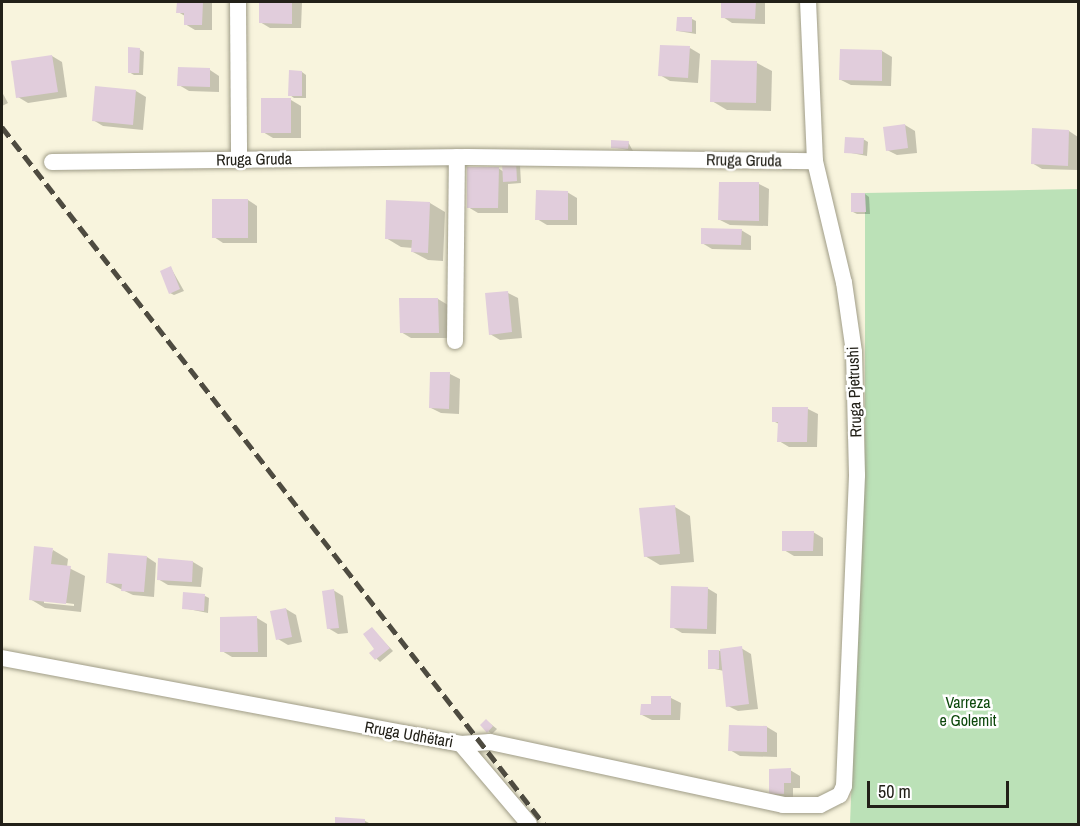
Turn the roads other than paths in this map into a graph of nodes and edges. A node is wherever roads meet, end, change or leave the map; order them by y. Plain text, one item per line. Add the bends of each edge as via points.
1 (237, 2) edge
2 (808, 2) edge
3 (457, 157) junction
4 (239, 160) junction
5 (815, 161) junction
6 (52, 162) dead end
7 (455, 341) dead end
8 (2, 658) edge
9 (461, 744) junction
10 (849, 787) joint
11 (529, 825) edge

1 - 4 street
2 - 5 street, Rruga Pjetrushi
3 - 4 street, Rruga Gruda
3 - 5 street, Rruga Gruda
3 - 7 street
4 - 6 street, Rruga Gruda
5 - 10 street, Rruga Pjetrushi via 844,283 854,352 857,475
8 - 9 street, Rruga Udhëtari
9 - 10 street, Rruga Udhëtari via 490,742 783,805 820,805
9 - 11 street

